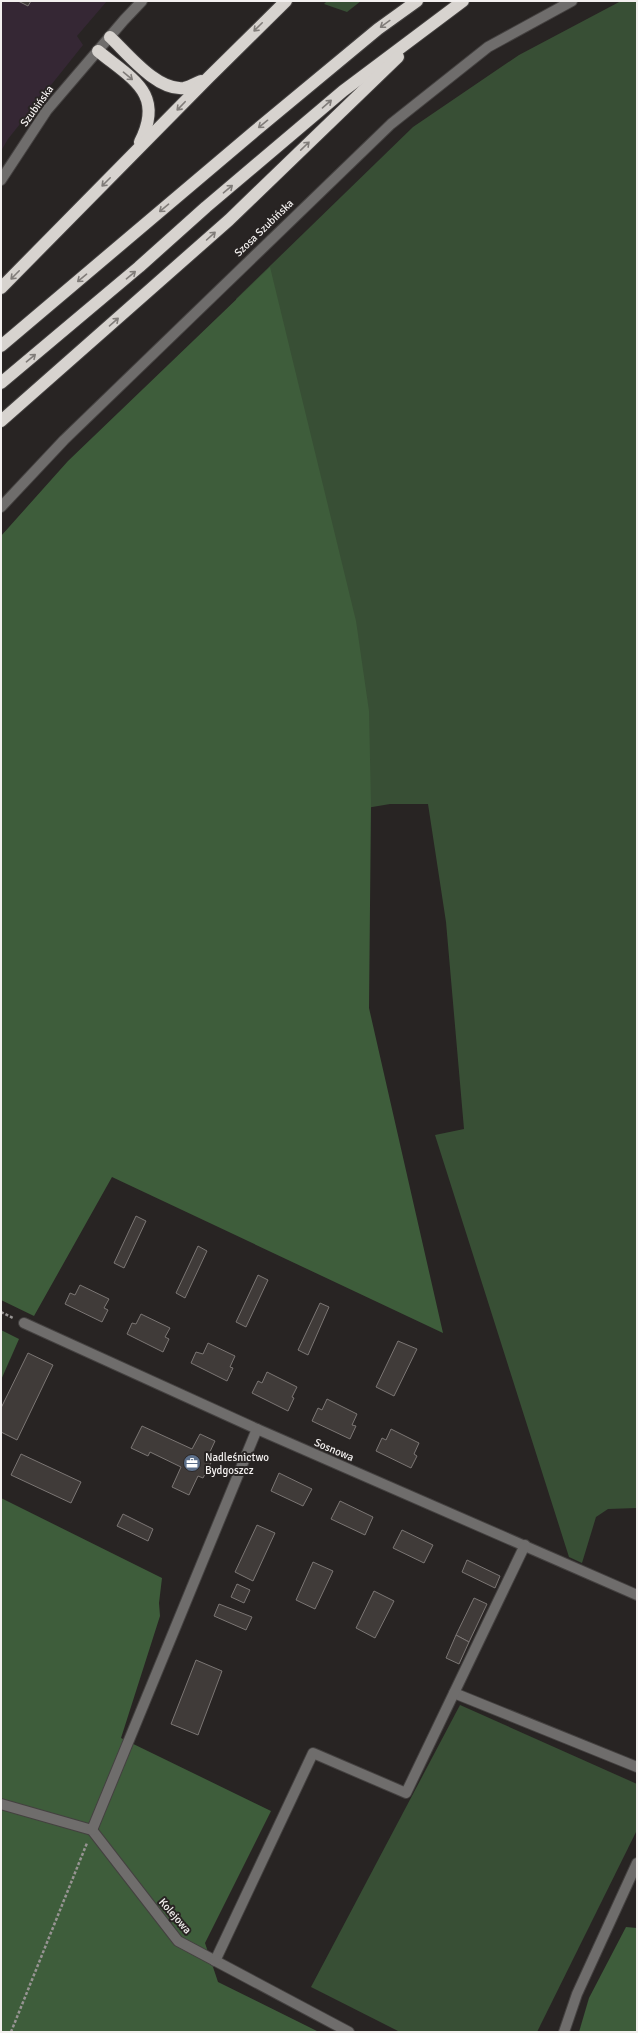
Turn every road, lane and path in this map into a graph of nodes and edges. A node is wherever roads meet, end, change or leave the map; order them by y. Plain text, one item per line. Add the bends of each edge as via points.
1 (142, 1) edge
2 (286, 1) edge
3 (417, 1) edge
4 (463, 1) edge
5 (572, 1) edge
6 (437, 19) junction
7 (110, 37) junction
8 (98, 51) junction
9 (208, 78) junction
10 (133, 154) junction
11 (1, 180) edge
12 (1, 288) edge
13 (1, 346) edge
14 (1, 383) edge
15 (1, 421) edge
16 (1, 507) edge
17 (24, 1323) dead end
18 (257, 1429) junction
19 (524, 1545) junction
20 (637, 1595) edge
21 (454, 1693) junction
22 (637, 1767) edge
23 (1, 1804) edge
24 (92, 1830) junction
25 (637, 1863) edge
26 (215, 1961) junction
27 (11, 2032) edge
28 (349, 2032) edge
29 (564, 2032) edge

1 - 7 street
2 -> 9 highway
3 -> 13 highway via 378,29 255,131
4 - 6 highway
5 - 16 street, Szosa Szubińska via 488,47 391,124 64,440
14 -> 6 highway via 343,91
15 -> 6 highway via 229,220
7 - 8 street
7 - 9 highway via 159,82 185,88
8 -> 10 highway via 133,79 144,92 149,107 148,126
8 - 11 street, Szubińska via 47,110
9 -> 10 highway
10 -> 12 highway
17 - 18 street, Sosnowa
18 - 19 street, Sosnowa
18 - 24 street
19 - 20 street, Sosnowa
19 - 21 street
21 - 22 street
21 - 26 street via 406,1793 313,1753
23 - 24 street
24 - 26 street, Kolejowa via 178,1941
24 - 27 path
25 - 29 street via 577,1994
26 - 28 street, Kolejowa

